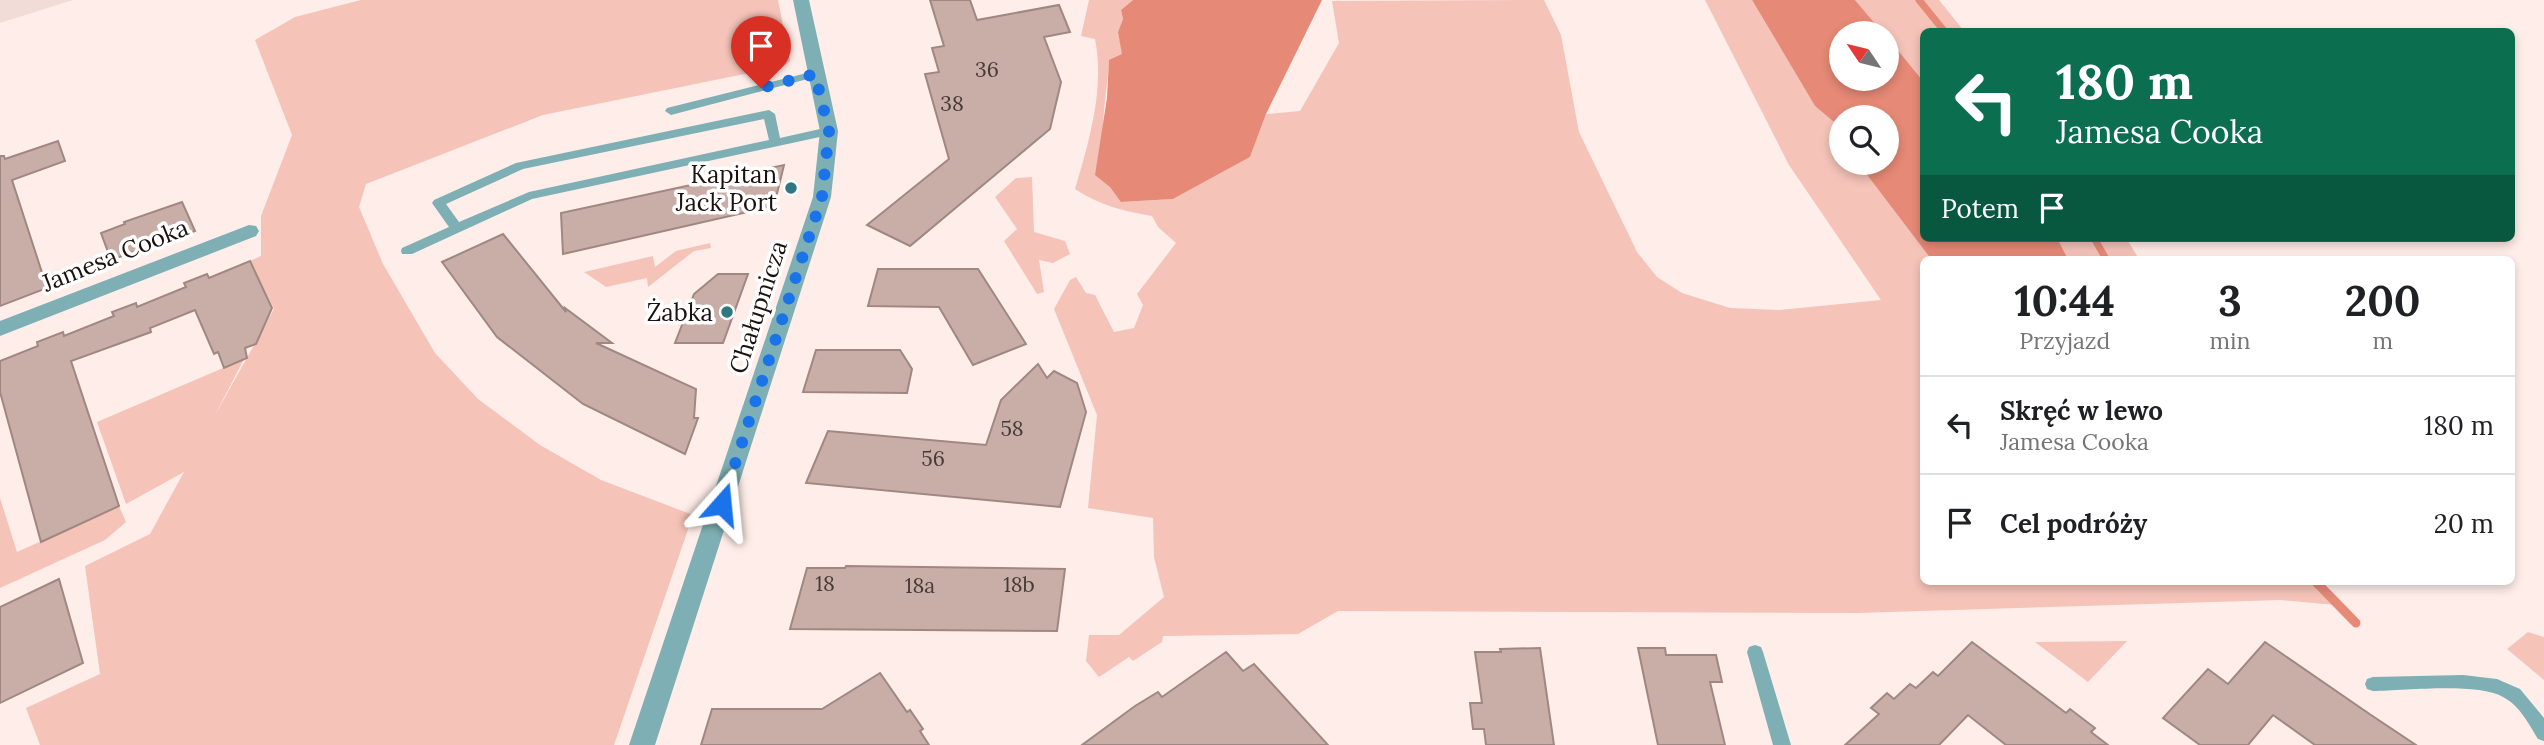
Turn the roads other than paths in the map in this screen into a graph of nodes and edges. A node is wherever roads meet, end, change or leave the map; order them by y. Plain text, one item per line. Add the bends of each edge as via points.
1 (801, 0) edge
2 (815, 74) junction
3 (671, 111) dead end
4 (829, 131) junction
5 (775, 142) junction
6 (457, 228) junction
7 (249, 231) dead end
8 (407, 251) dead end
9 (0, 329) edge
10 (1755, 652) dead end
11 (2373, 684) dead end
12 (2544, 733) edge
13 (642, 745) edge
14 (1782, 745) edge

1 - 2 street, Chałupnicza
2 - 3 lane
2 - 4 street, Chałupnicza
4 - 5 lane
4 - 13 street, Chałupnicza via 822,197
5 - 6 lane via 529,196
5 - 6 lane via 769,114 520,166 438,203
6 - 8 lane
7 - 9 street, Jamesa Cooka
10 - 14 lane
11 - 12 lane via 2489,683 2510,691

